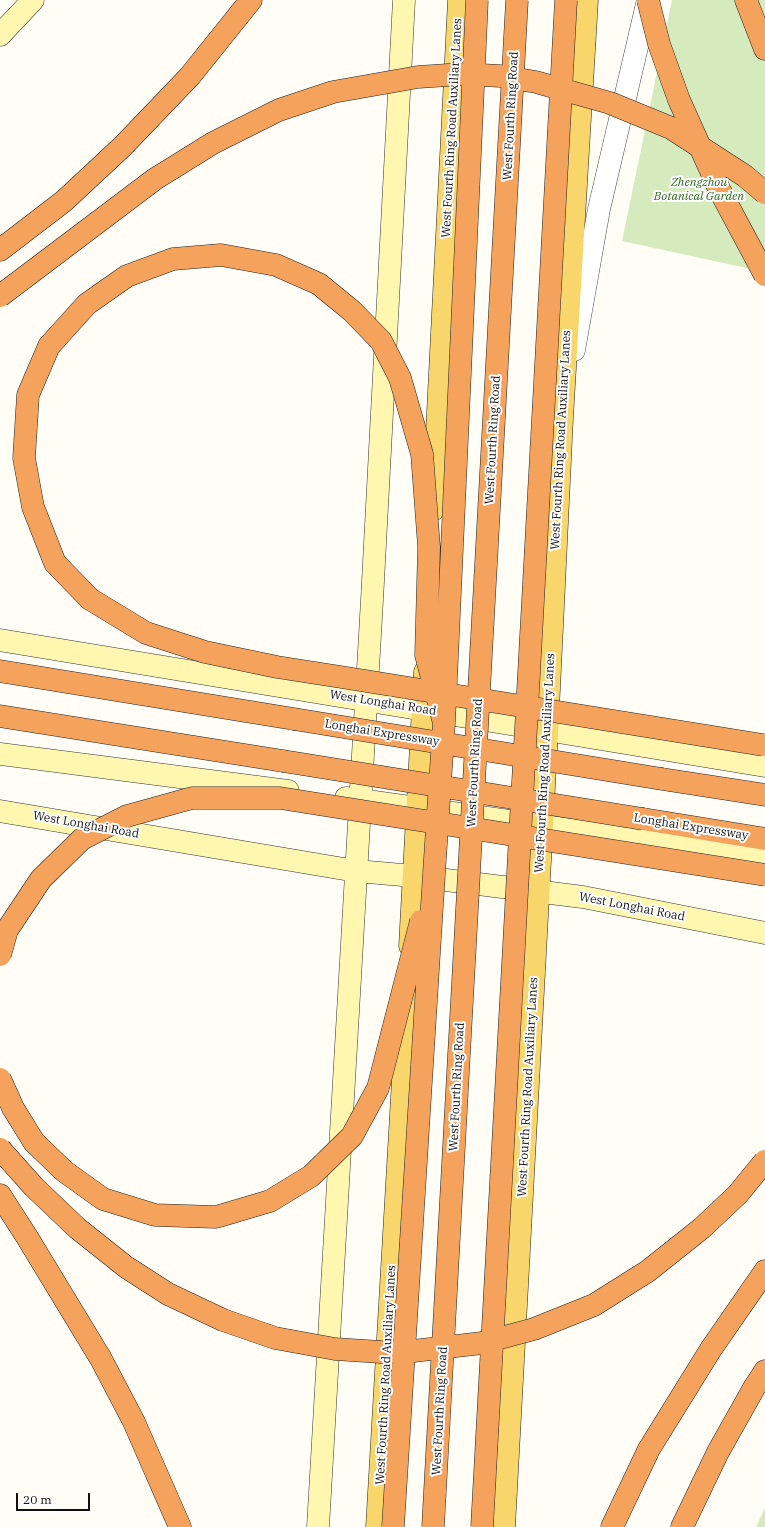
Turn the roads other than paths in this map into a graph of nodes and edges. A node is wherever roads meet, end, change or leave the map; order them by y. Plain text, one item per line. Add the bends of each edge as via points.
1 (33, 0) edge
2 (251, 0) edge
3 (404, 0) edge
4 (459, 0) edge
5 (477, 0) edge
6 (517, 0) edge
7 (566, 0) edge
8 (587, 0) edge
9 (648, 0) edge
10 (746, 0) edge
11 (0, 35) edge
12 (765, 49) edge
13 (765, 193) edge
14 (0, 250) edge
15 (765, 275) edge
16 (0, 296) edge
17 (562, 418) junction
18 (0, 640) edge
19 (0, 671) edge
20 (366, 700) junction
21 (424, 710) junction
22 (0, 716) edge
23 (444, 723) junction
24 (547, 730) junction
25 (765, 745) edge
26 (0, 754) edge
27 (765, 766) edge
28 (765, 796) edge
29 (360, 800) junction
30 (419, 808) junction
31 (0, 811) edge
32 (542, 825) junction
33 (765, 839) edge
34 (765, 857) edge
35 (356, 871) junction
36 (424, 875) junction
37 (765, 875) edge
38 (538, 891) junction
39 (765, 933) edge
40 (0, 955) edge
41 (0, 1079) edge
42 (0, 1149) edge
43 (765, 1161) edge
44 (0, 1195) edge
45 (765, 1271) edge
46 (765, 1372) edge
47 (508, 1459) junction
48 (180, 1527) edge
49 (318, 1527) edge
50 (377, 1527) edge
51 (393, 1527) edge
52 (433, 1527) edge
53 (482, 1527) edge
54 (504, 1527) edge
55 (513, 1527) edge
56 (612, 1527) edge
57 (682, 1527) edge

1 - 11 main road
2 - 14 highway via 190,76 123,146 64,201
3 - 20 main road
4 - 21 main road, West Fourth Ring Road Auxiliary Lanes
5 - 23 highway, bridge
6 - 52 highway, West Fourth Ring Road, bridge
7 - 53 highway, bridge
8 - 17 main road, West Fourth Ring Road Auxiliary Lanes
9 - 15 highway, bridge via 658,44 679,100 719,189
9 - 17 street via 599,209
10 - 12 highway
13 - 16 highway, bridge via 745,176 671,128 610,103 536,82 500,76 464,74 418,77 333,92 279,110 213,144 155,179
17 - 24 main road, West Fourth Ring Road Auxiliary Lanes
18 - 20 main road, West Longhai Road
19 - 28 highway, Longhai Expressway, bridge
20 - 21 main road, West Longhai Road
20 - 29 main road
21 - 24 main road, West Longhai Road
21 - 30 main road, West Fourth Ring Road Auxiliary Lanes
22 - 33 highway, Longhai Expressway, bridge
23 - 25 highway, bridge via 436,693 434,686 426,655 429,547 422,454 400,378 380,341 352,311 319,284 276,265 221,255 173,259 153,266 127,276 87,304 49,346 28,395 24,458 33,507 55,563 90,599 146,633 204,652 284,668 427,691 435,692 443,693
23 - 36 highway, bridge
24 - 27 main road, West Longhai Road
24 - 32 main road, West Fourth Ring Road Auxiliary Lanes
26 - 29 main road
29 - 30 main road
29 - 35 main road
30 - 32 main road
30 - 36 main road, West Fourth Ring Road Auxiliary Lanes
31 - 35 main road, West Longhai Road
32 - 34 main road
32 - 38 main road, West Fourth Ring Road Auxiliary Lanes
35 - 36 main road, West Longhai Road
35 - 49 main road
36 - 38 main road, West Longhai Road
36 - 41 highway, bridge via 378,1088 352,1136 311,1176 270,1202 216,1217 155,1215 103,1199 64,1171 34,1142 13,1108
36 - 50 main road, West Fourth Ring Road Auxiliary Lanes
36 - 51 highway, bridge
37 - 40 highway, bridge via 280,798 192,798 128,816 82,839 41,879 7,930
38 - 39 main road, West Longhai Road via 583,897
38 - 47 main road, West Fourth Ring Road Auxiliary Lanes
42 - 43 highway, bridge via 34,1187 77,1228 126,1267 168,1294 223,1320 275,1338 335,1349 396,1353 482,1343 534,1329 594,1305 648,1271 702,1228 738,1194
44 - 48 highway via 101,1359 137,1428
45 - 56 highway via 711,1349 649,1449
46 - 57 highway via 718,1452
47 - 54 main road, West Fourth Ring Road Auxiliary Lanes
47 - 55 main road

